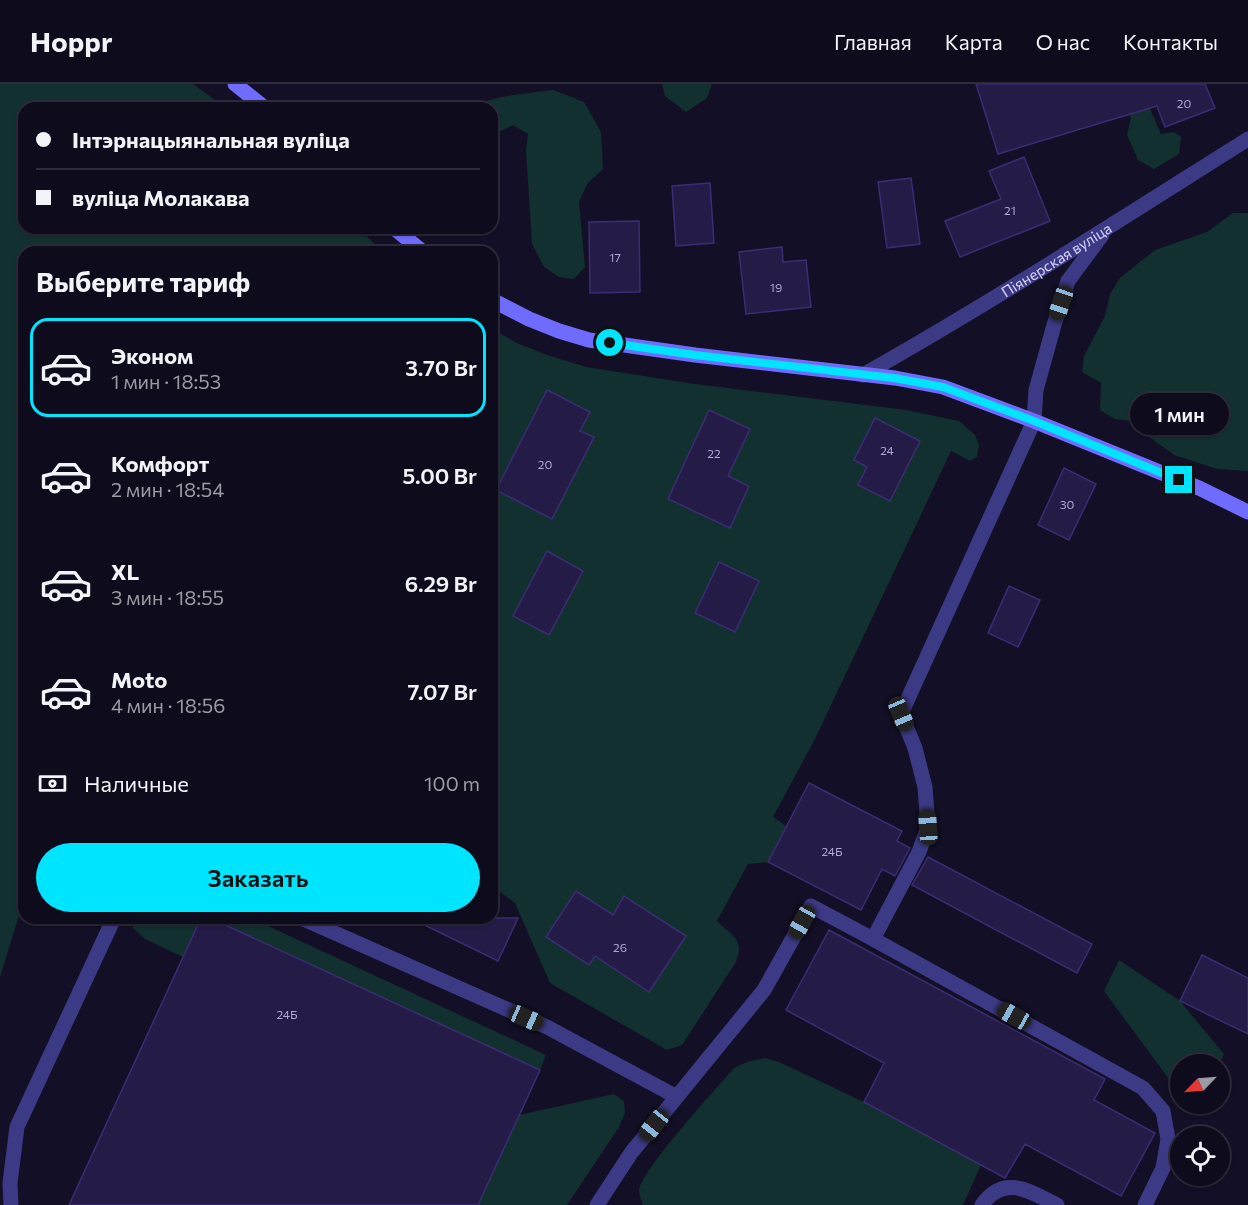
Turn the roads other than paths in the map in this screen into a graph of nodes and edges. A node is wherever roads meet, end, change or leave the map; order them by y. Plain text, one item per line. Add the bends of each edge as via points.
1 (235, 84) edge
2 (258, 102) edge
3 (1248, 139) edge
4 (1107, 228) junction
5 (401, 234) edge
6 (416, 246) edge
7 (498, 303) edge
8 (863, 375) junction
9 (1034, 421) junction
10 (1248, 512) edge
11 (111, 924) edge
12 (315, 924) edge
13 (873, 939) junction
14 (676, 1097) junction
15 (11, 1205) edge
16 (597, 1205) edge
17 (982, 1205) edge
18 (1057, 1205) edge
19 (1145, 1205) edge

1 - 2 main road
3 - 4 street, Піянерская вуліца
4 - 8 street, Піянерская вуліца
4 - 9 street via 1068,281 1036,390
5 - 6 main road
7 - 8 main road via 529,319 590,340
8 - 9 main road via 943,387
9 - 10 main road
9 - 13 street via 901,714 925,787 928,827
11 - 15 street via 17,1126 9,1183
12 - 14 street via 547,1027
13 - 14 street via 811,906 764,990
13 - 19 street via 1143,1088 1163,1111 1168,1139 1162,1168
14 - 16 street via 630,1153
17 - 18 street via 1000,1188 1021,1187

